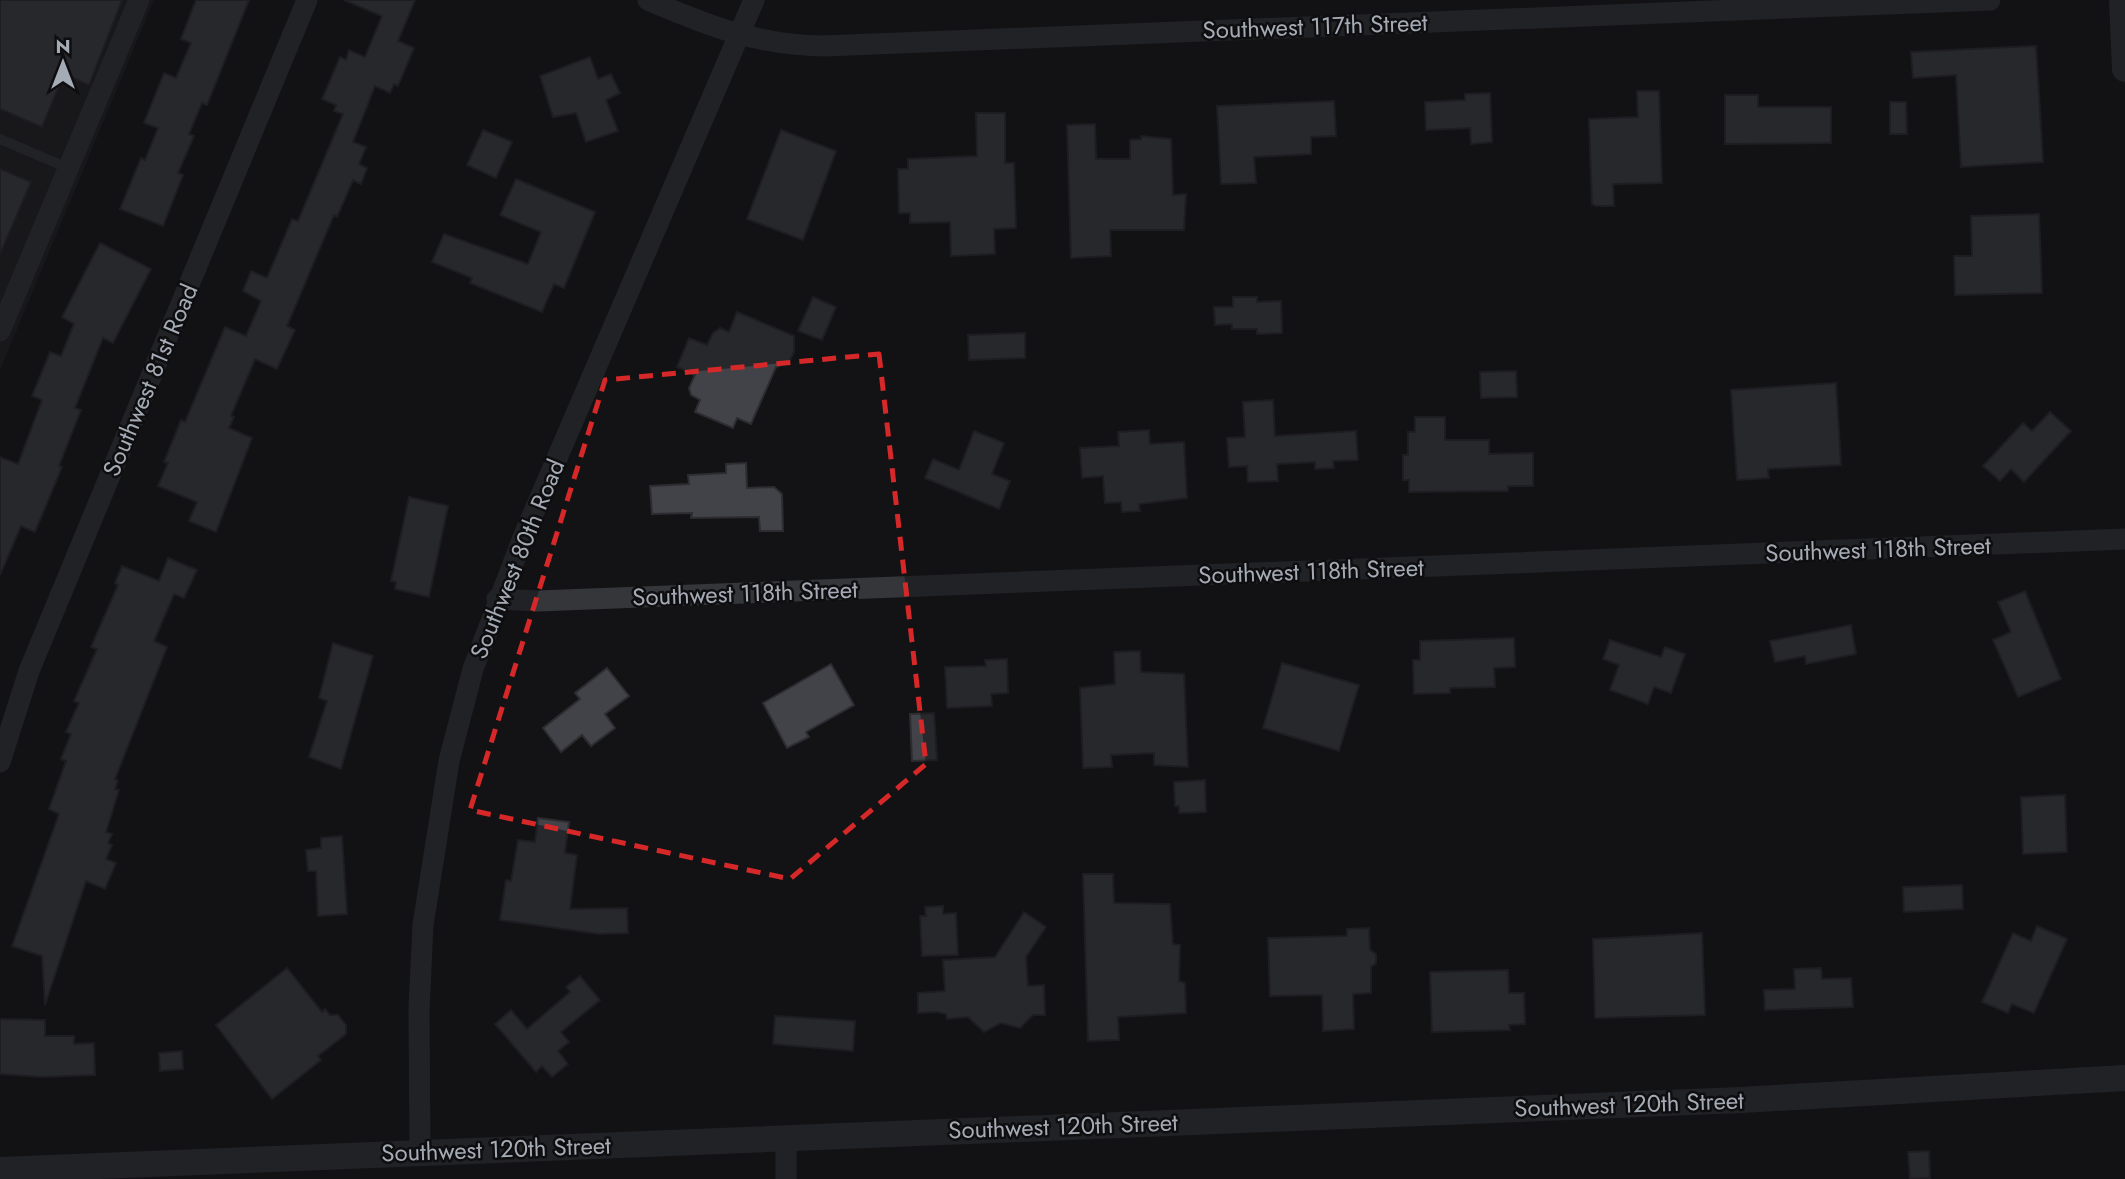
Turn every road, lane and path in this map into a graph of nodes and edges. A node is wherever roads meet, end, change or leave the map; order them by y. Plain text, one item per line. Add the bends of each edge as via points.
1 (139, 0) edge
2 (307, 0) edge
3 (648, 0) edge
4 (754, 0) edge
5 (1990, 0) edge
6 (2122, 0) edge
7 (740, 35) junction
8 (2125, 60) edge
9 (2125, 69) edge
10 (0, 139) edge
11 (68, 168) junction
12 (0, 331) edge
13 (2125, 539) edge
14 (497, 599) junction
15 (0, 762) edge
16 (2125, 1078) edge
17 (786, 1137) junction
18 (419, 1152) junction
19 (0, 1170) edge
20 (786, 1179) edge

1 - 11 street
2 - 15 street, Southwest 81st Road via 29,671
3 - 7 street, Southwest 117th Street
4 - 7 street, Southwest 80th Road
5 - 7 street, Southwest 117th Street via 852,46 774,44
6 - 8 street
7 - 14 street, Southwest 80th Road
8 - 9 street
10 - 11 lane
11 - 12 street
13 - 14 street, Southwest 118th Street via 538,601
14 - 18 street, Southwest 80th Road via 461,711 433,847 421,956
16 - 17 street, Southwest 120th Street via 1741,1100
17 - 18 street, Southwest 120th Street
17 - 20 street
18 - 19 street, Southwest 120th Street

